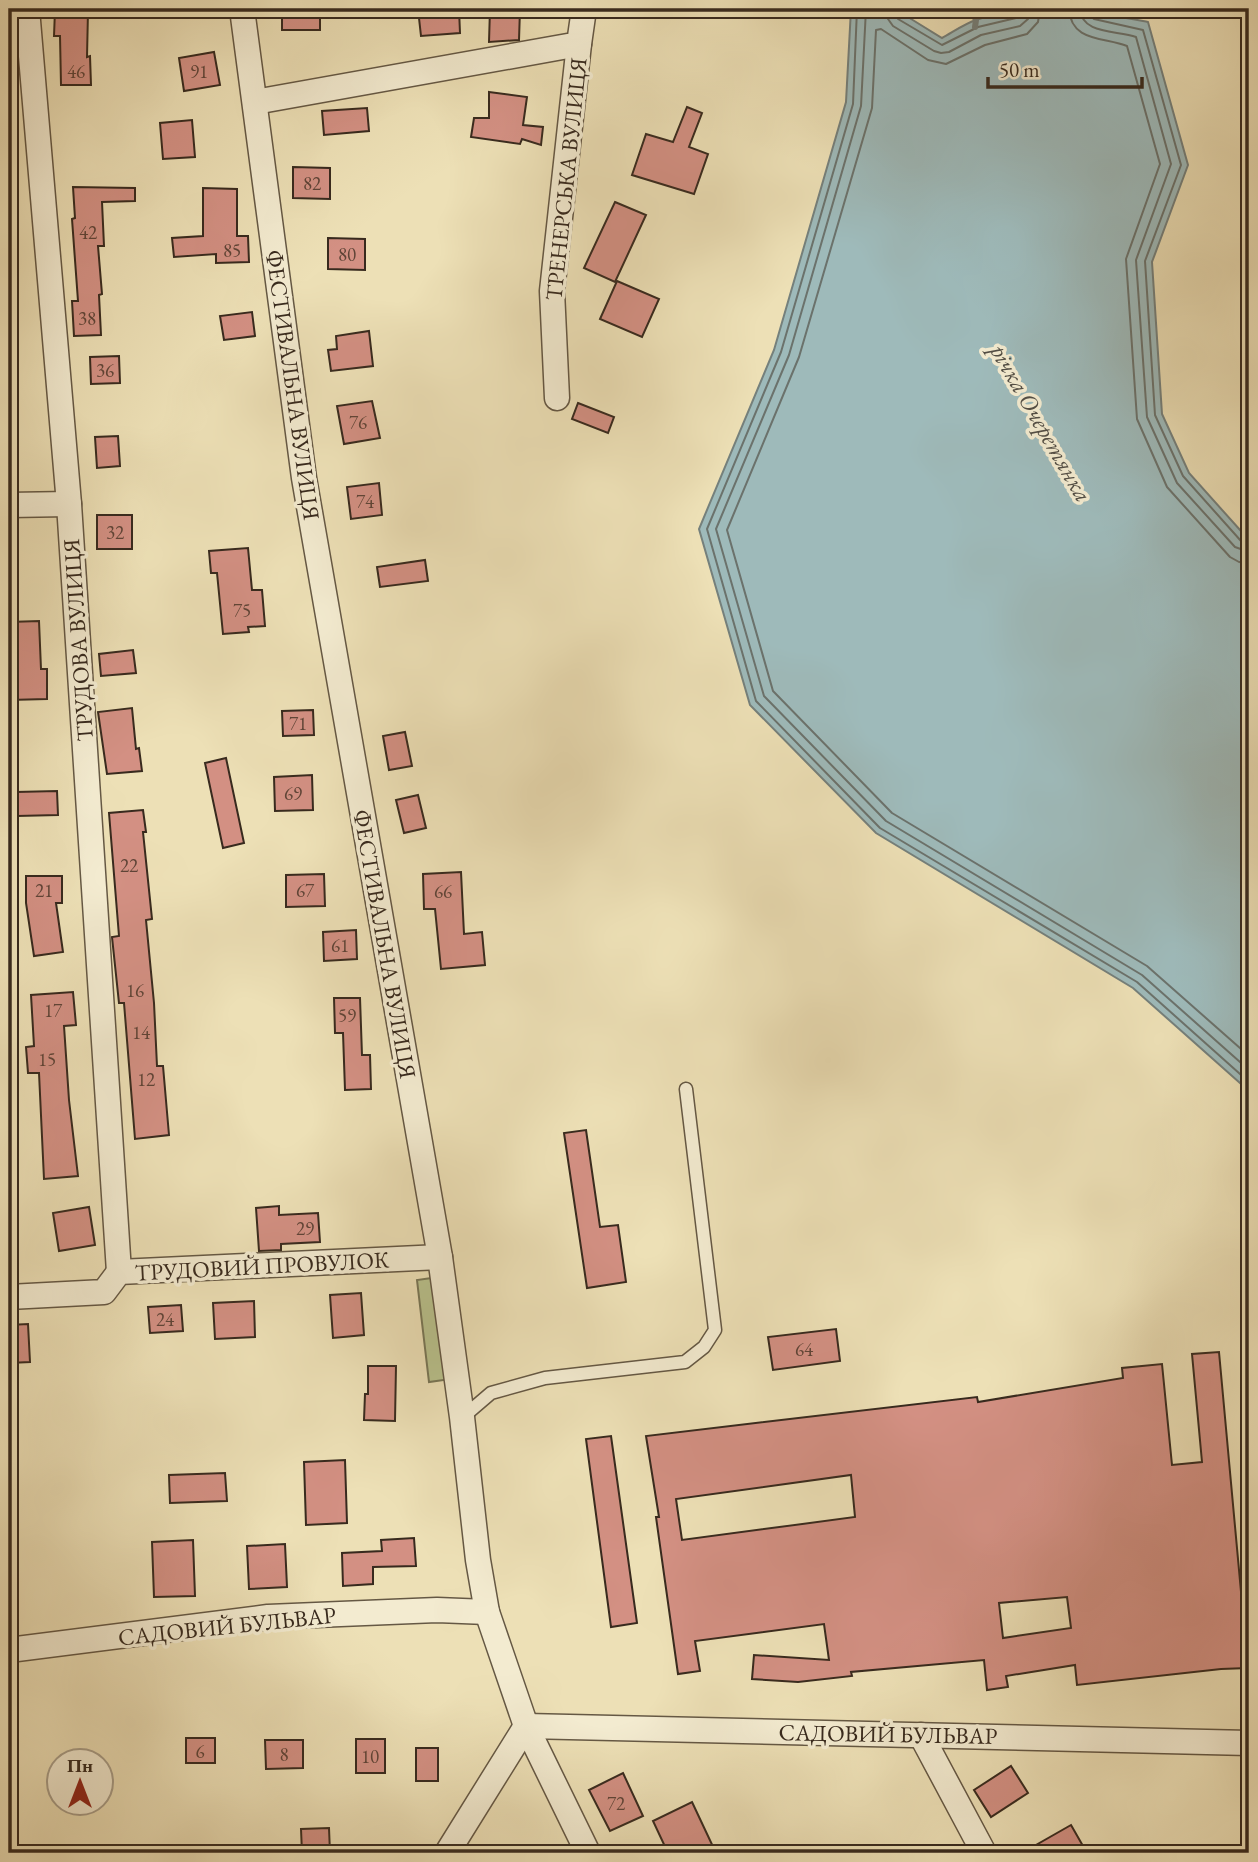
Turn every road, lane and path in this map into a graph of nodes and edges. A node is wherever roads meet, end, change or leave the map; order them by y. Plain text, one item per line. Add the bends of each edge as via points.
1 (27, 9) edge
2 (242, 9) edge
3 (584, 9) edge
4 (579, 44) junction
5 (255, 102) junction
6 (557, 398) dead end
7 (69, 503) junction
8 (9, 505) edge
9 (686, 1089) dead end
10 (440, 1257) junction
11 (119, 1272) junction
12 (9, 1297) edge
13 (462, 1417) junction
14 (487, 1612) junction
15 (9, 1650) edge
16 (526, 1726) junction
17 (921, 1735) junction
18 (1249, 1742) edge
19 (447, 1853) edge
20 (588, 1853) edge
21 (984, 1853) edge

1 - 7 street, ТРУДОВА ВУЛИЦЯ
2 - 5 street, ФЕСТИВАЛЬНА ВУЛИЦЯ
3 - 4 street, ТРЕНЕРСЬКА ВУЛИЦЯ
4 - 5 street, ТРЕНЕРСЬКА ВУЛИЦЯ
4 - 6 street, ТРЕНЕРСЬКА ВУЛИЦЯ via 552,291
5 - 10 street, ФЕСТИВАЛЬНА ВУЛИЦЯ via 304,478
7 - 8 street
7 - 11 street, ТРУДОВА ВУЛИЦЯ
9 - 13 lane via 715,1330 704,1347 685,1362 545,1378 491,1392
10 - 11 street, ТРУДОВИЙ ПРОВУЛОК
10 - 13 street, ФЕСТИВАЛЬНА ВУЛИЦЯ
11 - 12 street, ТРУДОВИЙ ПРОВУЛОК via 104,1292
13 - 14 street, ФЕСТИВАЛЬНА ВУЛИЦЯ
14 - 15 street, САДОВИЙ БУЛЬВАР via 268,1617
14 - 16 street, ФЕСТИВАЛЬНА ВУЛИЦЯ
16 - 17 street, САДОВИЙ БУЛЬВАР
16 - 19 street
16 - 20 street, ФЕСТИВАЛЬНА ВУЛИЦЯ
17 - 18 street, САДОВИЙ БУЛЬВАР
17 - 21 street

